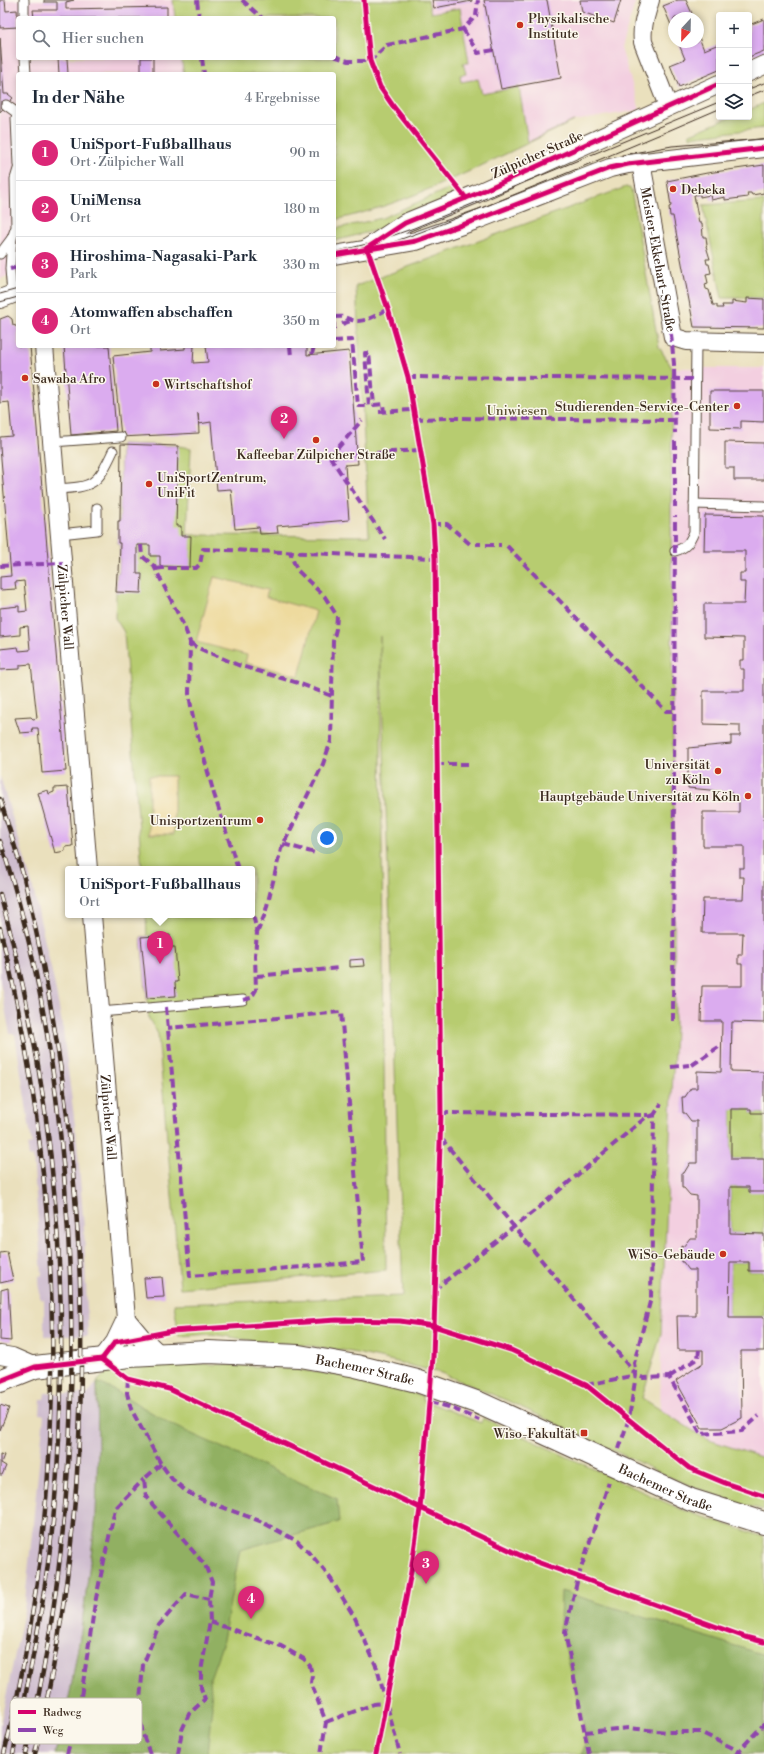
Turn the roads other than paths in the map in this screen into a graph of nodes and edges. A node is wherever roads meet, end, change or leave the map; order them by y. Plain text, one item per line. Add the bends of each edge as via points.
1 (24, 0) edge
2 (650, 0) edge
3 (24, 16) edge
4 (25, 60) edge
5 (764, 65) edge
6 (752, 71) edge
7 (26, 72) edge
8 (716, 85) edge
9 (6, 105) dead end
10 (668, 106) junction
11 (16, 111) edge
12 (764, 148) edge
13 (641, 163) junction
14 (16, 176) edge
15 (16, 227) edge
16 (16, 227) edge
17 (12, 238) junction
18 (367, 248) junction
19 (0, 254) edge
20 (336, 255) edge
21 (0, 269) edge
22 (10, 269) junction
23 (10, 295) edge
24 (696, 342) junction
25 (764, 343) edge
26 (44, 348) edge
27 (121, 437) dead end
28 (52, 442) junction
29 (113, 451) dead end
30 (56, 489) junction
31 (694, 504) junction
32 (764, 506) edge
33 (97, 508) dead end
34 (60, 534) junction
35 (675, 551) dead end
36 (88, 866) edge
37 (92, 918) edge
38 (243, 1000) dead end
39 (100, 1012) junction
40 (126, 1319) junction
41 (159, 1354) junction
42 (0, 1355) edge
43 (102, 1359) junction
44 (35, 1366) junction
45 (0, 1381) edge
46 (764, 1523) edge

1 - 3 lane
2 - 10 street via 643,23 643,42
4 - 7 lane
5 - 6 street
8 - 10 street, Zülpicher Straße
9 - 11 lane
10 - 18 street, Zülpicher Straße via 476,194 405,222
12 - 13 street, Zülpicher Straße
13 - 18 street, Zülpicher Straße via 594,173 416,241
13 - 24 street, Meister-Ekkehart-Straße via 671,334 678,340
14 - 16 lane
15 - 17 lane
17 - 19 lane
17 - 22 lane
18 - 20 street, Zülpicher Straße
21 - 22 lane
22 - 23 lane
24 - 25 street, Meister-Ekkehart-Straße
24 - 31 lane
26 - 28 street, Zülpicher Wall
27 - 28 lane
28 - 30 street, Zülpicher Wall
29 - 30 lane via 104,471 94,482 81,488
30 - 34 street, Zülpicher Wall
31 - 32 lane
31 - 35 lane via 694,532 690,541
33 - 34 lane via 97,530
34 - 36 street, Zülpicher Wall
37 - 39 street, Zülpicher Wall
38 - 39 lane
39 - 40 street, Zülpicher Wall
40 - 41 street
40 - 43 street
41 - 43 main road, Bachemer Straße
41 - 46 main road, Bachemer Straße via 208,1352 299,1356 356,1366 417,1381 479,1403 691,1500
42 - 44 street
43 - 44 main road, Bachemer Straße
44 - 45 main road, Bachemer Straße

